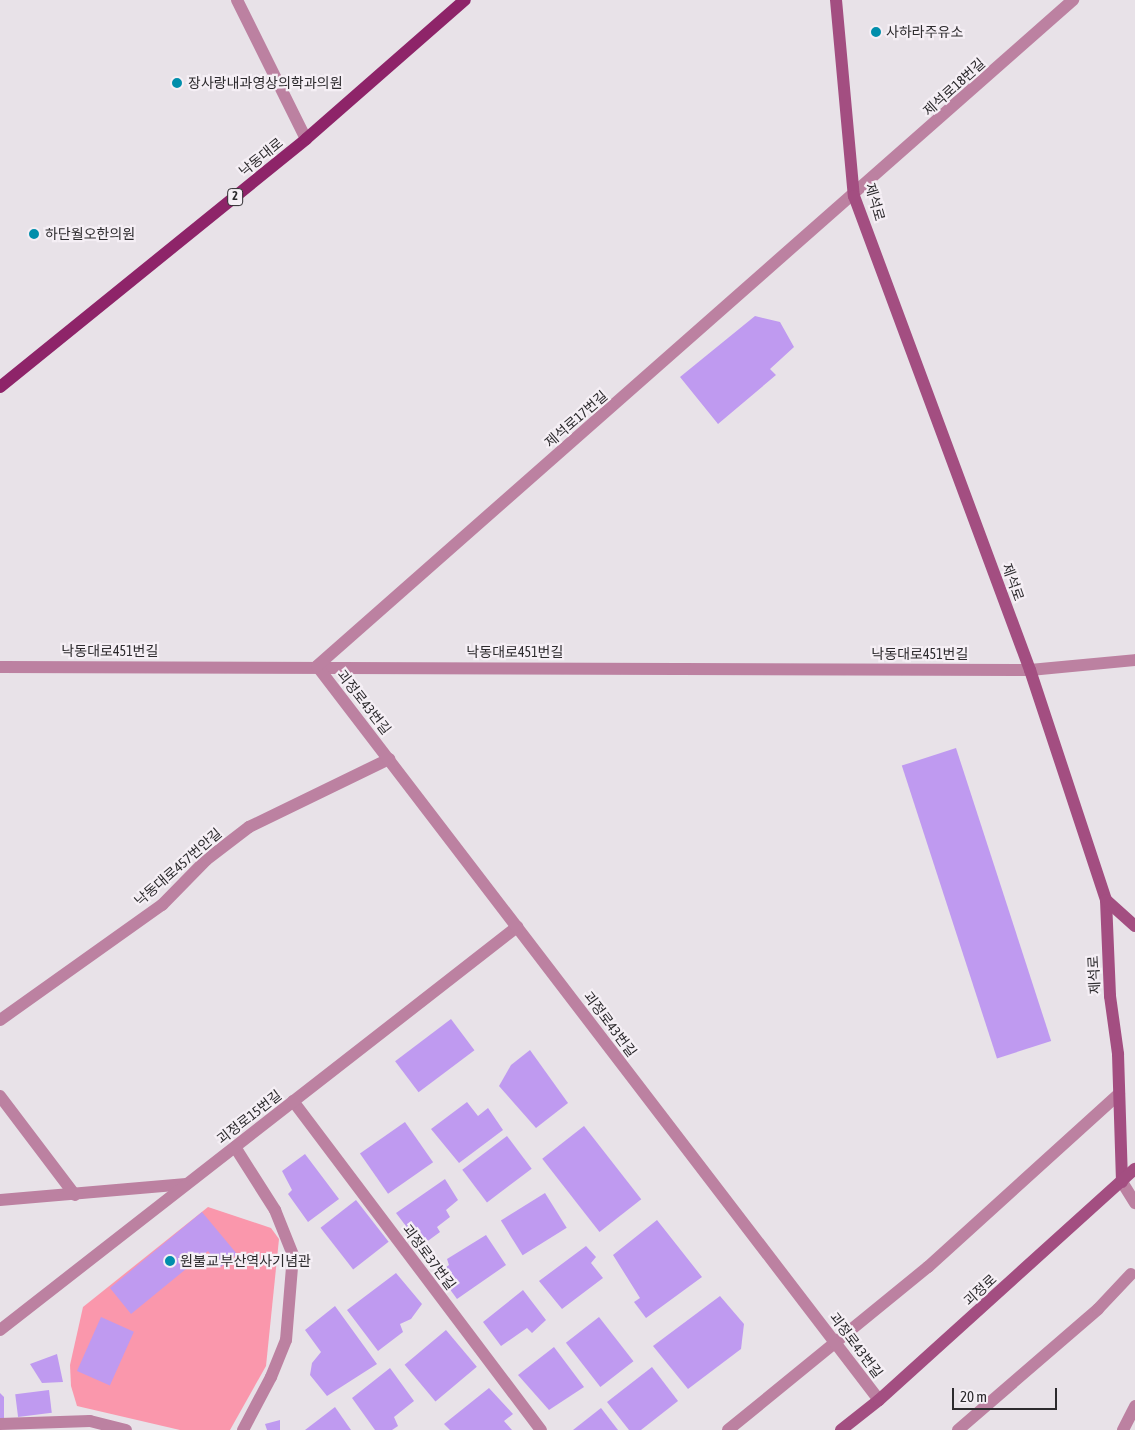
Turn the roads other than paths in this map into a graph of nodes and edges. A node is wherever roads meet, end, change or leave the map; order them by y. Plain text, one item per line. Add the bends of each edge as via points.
1 (237, 0) edge
2 (465, 0) edge
3 (836, 0) edge
4 (1073, 0) edge
5 (306, 139) junction
6 (854, 196) junction
7 (0, 387) edge
8 (1135, 660) edge
9 (317, 666) junction
10 (0, 667) edge
11 (1030, 670) junction
12 (389, 759) junction
13 (1106, 900) junction
14 (1135, 926) edge
15 (516, 927) junction
16 (0, 1020) edge
17 (1119, 1094) junction
18 (0, 1096) edge
19 (292, 1102) junction
20 (235, 1147) junction
21 (1135, 1169) edge
22 (1122, 1182) junction
23 (186, 1184) junction
24 (75, 1195) junction
25 (0, 1200) edge
26 (1135, 1203) edge
27 (1131, 1274) dead end
28 (0, 1330) edge
29 (834, 1342) junction
30 (879, 1400) junction
31 (1135, 1406) edge
32 (0, 1424) edge
33 (126, 1430) edge
34 (243, 1430) edge
35 (542, 1430) edge
36 (728, 1430) edge
37 (841, 1430) edge
38 (958, 1430) edge
39 (1123, 1430) edge

1 - 5 street
2 - 5 main road, 낙동대로 / 2
3 - 6 main road, 제석로
4 - 6 street, 제석로18번길
5 - 7 main road, 낙동대로 / 2
6 - 9 street, 제석로17번길
6 - 11 main road, 제석로
8 - 11 street, 낙동대로451번길
9 - 10 street, 낙동대로451번길
9 - 11 street, 낙동대로451번길
9 - 12 street, 괴정로43번길
11 - 13 main road, 제석로
12 - 15 street, 괴정로43번길
12 - 16 street, 낙동대로457번안길 via 249,827 206,860 162,905
13 - 14 main road
13 - 17 main road, 제석로
15 - 19 street, 괴정로15번길
15 - 29 street, 괴정로43번길
17 - 22 main road, 제석로
17 - 29 street via 928,1267
18 - 24 street
19 - 20 street, 괴정로15번길
19 - 35 street, 괴정로37번길
20 - 23 street, 괴정로15번길
20 - 34 street via 275,1210 293,1255 286,1340
21 - 22 main road, 괴정로
22 - 26 street
22 - 30 main road, 괴정로
23 - 24 street
23 - 28 street, 괴정로15번길
24 - 25 street
27 - 38 street via 1098,1309
29 - 30 street, 괴정로43번길
29 - 36 street
30 - 37 main road, 괴정로
31 - 39 street
32 - 33 street via 90,1421

